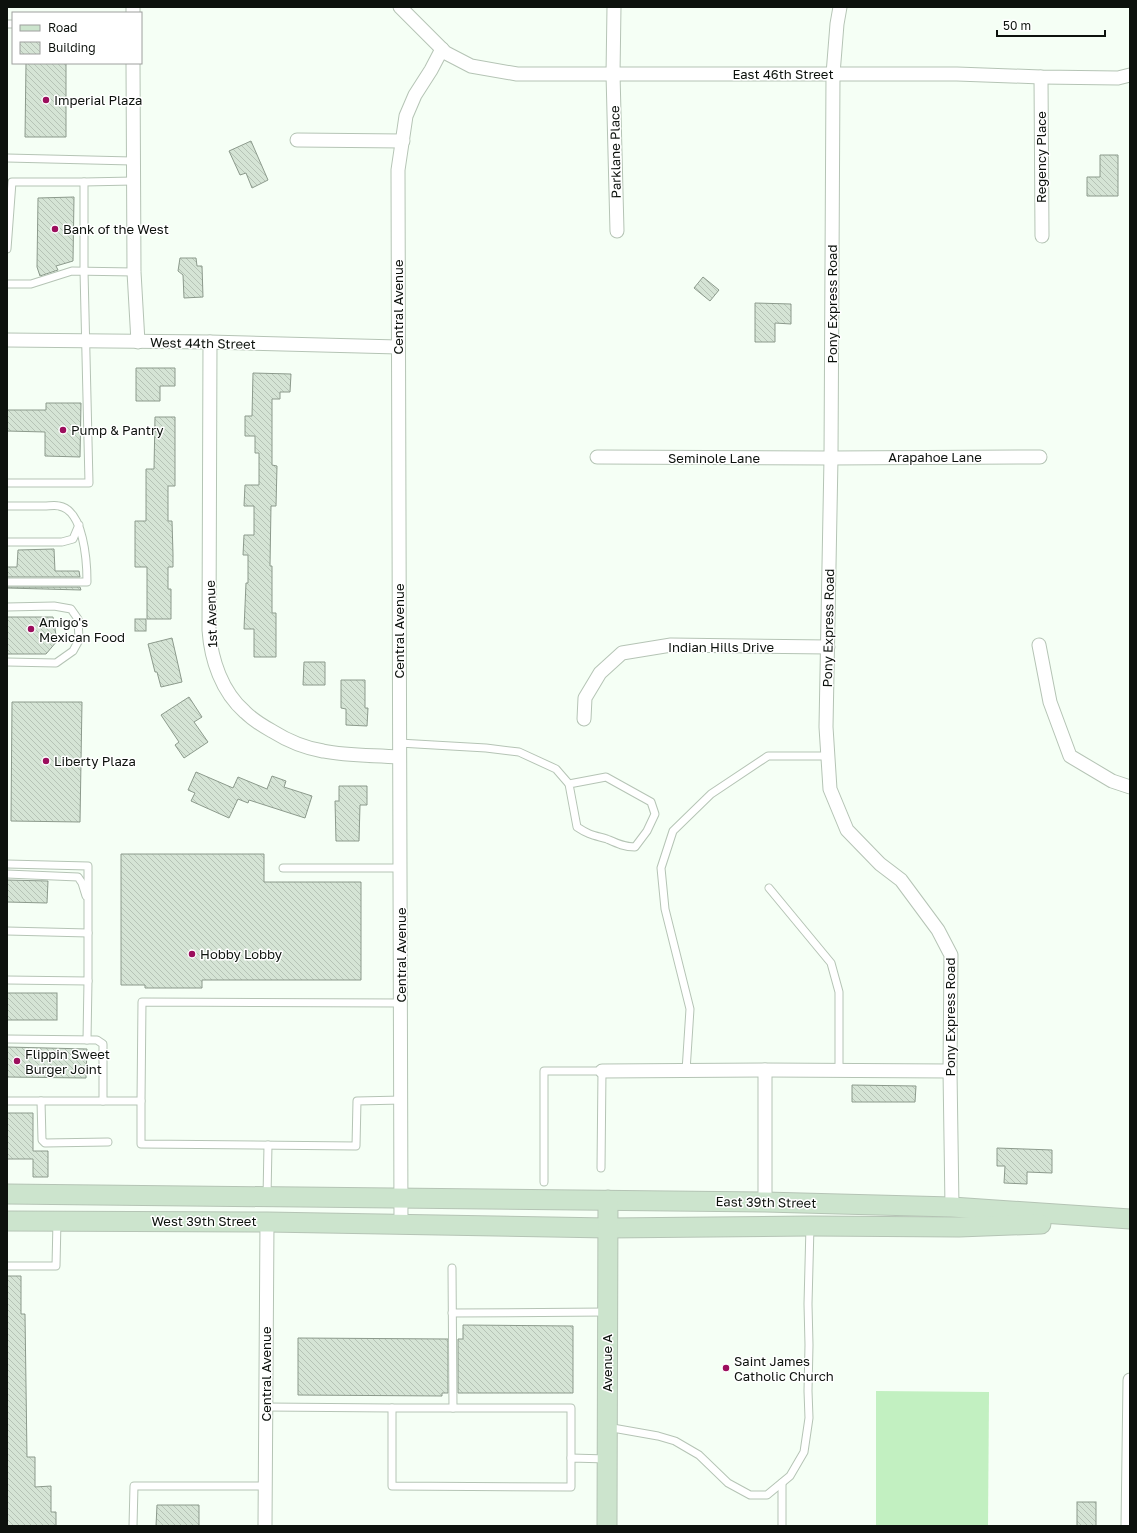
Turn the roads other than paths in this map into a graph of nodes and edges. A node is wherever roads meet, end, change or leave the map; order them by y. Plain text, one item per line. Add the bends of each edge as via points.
1 (400, 7) edge
2 (614, 7) edge
3 (840, 7) edge
4 (442, 49) junction
5 (133, 64) edge
6 (613, 74) junction
7 (833, 74) junction
8 (1130, 75) edge
9 (1041, 77) junction
10 (297, 140) dead end
11 (403, 141) junction
12 (7, 158) edge
13 (132, 161) junction
14 (133, 181) junction
15 (84, 182) junction
16 (617, 231) dead end
17 (1042, 236) dead end
18 (7, 249) edge
19 (84, 271) junction
20 (134, 272) junction
21 (7, 284) edge
22 (7, 340) edge
23 (86, 341) junction
24 (138, 342) junction
25 (210, 342) junction
26 (398, 347) junction
27 (597, 457) dead end
28 (1040, 457) dead end
29 (831, 458) junction
30 (7, 483) edge
31 (7, 506) edge
32 (79, 525) junction
33 (7, 542) edge
34 (7, 582) edge
35 (7, 607) edge
36 (1039, 646) dead end
37 (828, 647) junction
38 (7, 662) edge
39 (584, 719) dead end
40 (399, 743) junction
41 (828, 756) junction
42 (399, 757) junction
43 (569, 784) junction
44 (1130, 787) edge
45 (7, 864) edge
46 (283, 868) dead end
47 (401, 868) junction
48 (7, 874) edge
49 (769, 888) dead end
50 (88, 903) junction
51 (7, 931) edge
52 (88, 933) junction
53 (7, 980) edge
54 (88, 981) junction
55 (401, 1004) junction
56 (7, 1039) edge
57 (87, 1040) junction
58 (765, 1070) junction
59 (602, 1071) junction
60 (686, 1071) junction
61 (839, 1071) junction
62 (950, 1071) junction
63 (402, 1100) junction
64 (7, 1101) edge
65 (41, 1101) junction
66 (102, 1101) junction
67 (141, 1101) junction
68 (108, 1142) dead end
69 (268, 1145) junction
70 (601, 1168) dead end
71 (544, 1182) dead end
72 (7, 1194) edge
73 (267, 1197) junction
74 (401, 1198) junction
75 (608, 1200) junction
76 (765, 1202) junction
77 (952, 1207) junction
78 (1130, 1220) edge
79 (7, 1221) edge
80 (57, 1221) junction
81 (267, 1222) junction
82 (401, 1224) junction
83 (810, 1226) junction
84 (608, 1228) junction
85 (7, 1266) edge
86 (452, 1268) dead end
87 (607, 1312) junction
88 (452, 1313) junction
89 (1130, 1380) edge
90 (266, 1407) junction
91 (392, 1408) junction
92 (453, 1408) junction
93 (607, 1427) junction
94 (571, 1458) junction
95 (607, 1458) junction
96 (782, 1483) junction
97 (265, 1486) junction
98 (133, 1526) edge
99 (265, 1526) edge
100 (607, 1526) edge
101 (782, 1526) edge
102 (1128, 1526) edge

1 - 4 street, East 46th Street
2 - 6 street, Parklane Place
3 - 7 street, Pony Express Road
4 - 6 street, East 46th Street via 471,66 517,74
4 - 11 street, Central Avenue via 415,95 406,116
5 - 13 street
6 - 7 street, East 46th Street
6 - 16 street, Parklane Place
7 - 9 street, East 46th Street
7 - 29 street, Pony Express Road
8 - 9 street, East 46th Street via 1118,78
9 - 17 street, Regency Place
10 - 11 street
11 - 26 street, Central Avenue via 398,170
12 - 13 lane
13 - 14 street
14 - 15 lane
14 - 20 street
15 - 18 lane via 12,182
15 - 19 lane
19 - 20 lane
19 - 21 lane via 72,271 30,284
19 - 23 lane
20 - 24 street
22 - 23 street, West 44th Street
23 - 24 street, West 44th Street
23 - 30 lane via 88,483
24 - 25 street, West 44th Street
25 - 26 street, West 44th Street
25 - 42 street, 1st Avenue via 209,630 213,658 219,674 233,699 245,713 290,741 323,751
26 - 40 street, Central Avenue
27 - 29 street, Seminole Lane
28 - 29 street, Arapahoe Lane
29 - 37 street, Pony Express Road
31 - 32 lane via 60,506 70,512
32 - 33 lane via 73,539 62,542
32 - 34 lane via 87,562 87,582
35 - 38 lane via 54,606 71,609 78,619 79,640 73,651 56,663
36 - 44 street via 1050,702 1070,756 1112,781
37 - 39 street, Indian Hills Drive via 671,646 622,653 600,672 585,698
37 - 41 street, Pony Express Road
40 - 42 street, Central Avenue
40 - 43 lane via 519,752 556,769
41 - 60 lane via 768,756 711,794 673,831 661,868 665,909 690,1008
41 - 62 street, Pony Express Road via 830,789 847,830 880,864 901,880 938,930 951,955
42 - 47 street, Central Avenue
43 - 43 lane via 577,827 589,835 626,847 635,847 655,814 651,802 606,777
45 - 50 lane via 88,866
46 - 47 lane
47 - 55 street, Central Avenue
48 - 50 lane via 78,877
49 - 61 lane via 831,963 839,992
50 - 52 lane
51 - 52 lane
52 - 54 lane
53 - 54 lane
54 - 57 lane
55 - 63 street, Central Avenue
55 - 67 lane via 142,1002
56 - 57 lane
57 - 66 lane via 97,1040 103,1044
58 - 60 street
58 - 61 street
58 - 76 street
59 - 60 street
59 - 70 lane
59 - 71 lane via 544,1071
61 - 62 street
62 - 77 street, Pony Express Road
63 - 69 lane via 357,1100 356,1146
63 - 74 street, Central Avenue
64 - 65 lane
65 - 66 lane
65 - 68 lane via 42,1140 45,1143
66 - 67 lane
67 - 69 lane via 141,1144
69 - 73 lane
72 - 73 main road, West 39th Street
73 - 74 main road, West 39th Street
74 - 75 main road, East 39th Street
74 - 82 street, Central Avenue
75 - 76 main road, East 39th Street
75 - 84 main road, Avenue A
76 - 77 main road, East 39th Street
77 - 78 main road, East 39th Street
78 - 83 main road, East 39th Street via 959,1227
79 - 80 main road, West 39th Street
80 - 81 main road, West 39th Street
80 - 85 lane via 56,1266
81 - 82 main road, West 39th Street
81 - 90 street, Central Avenue
82 - 84 main road, East 39th Street
83 - 84 main road, East 39th Street
83 - 96 lane via 808,1418 804,1452 790,1476
84 - 87 main road, Avenue A
86 - 88 lane
87 - 88 lane
87 - 93 main road, Avenue A
88 - 92 lane
89 - 102 street
90 - 91 lane
90 - 97 street, Central Avenue
91 - 92 lane
91 - 94 lane via 392,1486 571,1487
92 - 94 lane via 571,1408
93 - 95 main road, Avenue A
93 - 96 lane via 675,1441 699,1455 728,1483 750,1495 767,1495
94 - 95 lane
95 - 100 main road, Avenue A
96 - 101 lane
97 - 98 lane via 134,1486
97 - 99 street, Central Avenue

